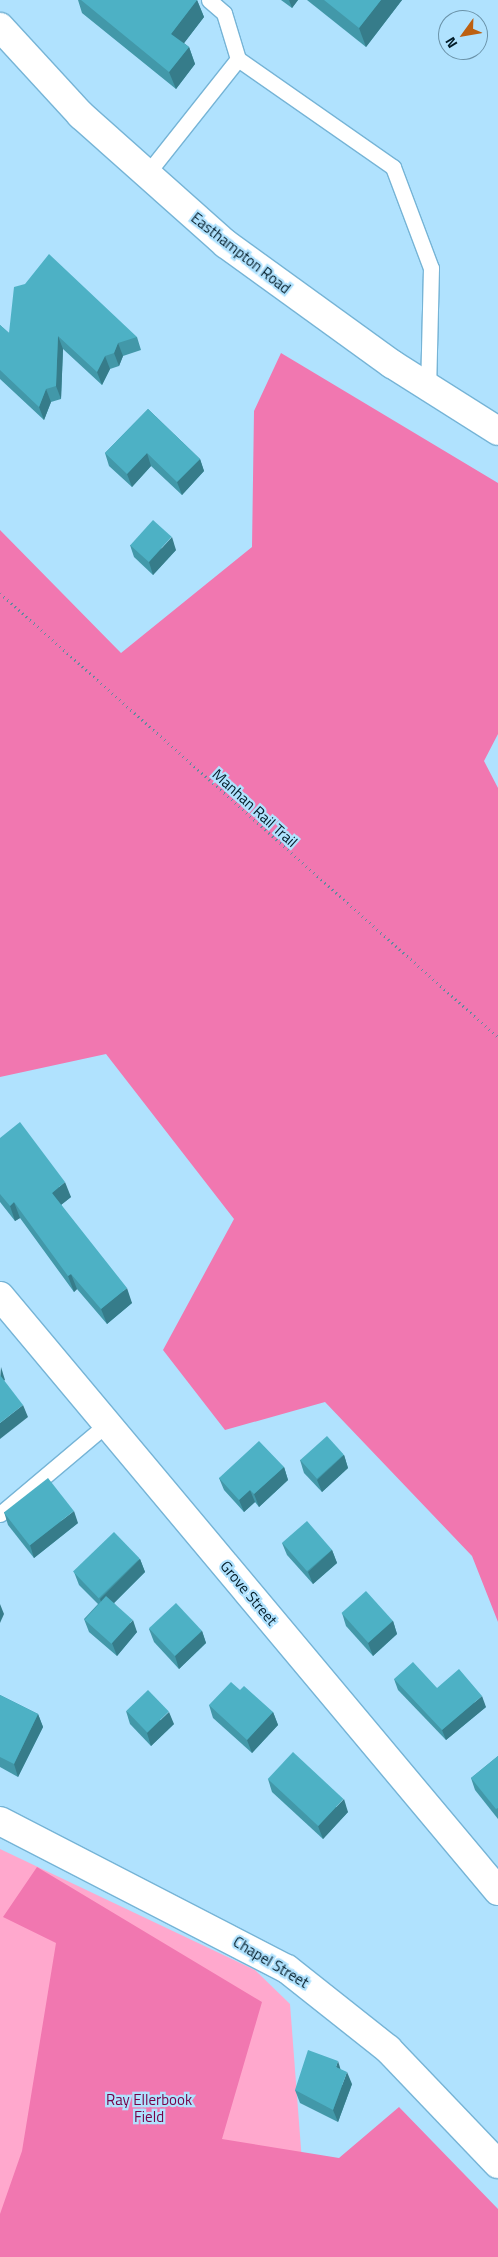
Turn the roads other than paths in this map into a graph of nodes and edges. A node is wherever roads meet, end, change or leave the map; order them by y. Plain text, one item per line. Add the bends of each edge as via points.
1 (209, 0) edge
2 (4, 39) edge
3 (238, 59) junction
4 (146, 175) junction
5 (428, 387) junction
6 (498, 431) edge
7 (0, 1296) edge
8 (107, 1424) junction
9 (0, 1514) edge
10 (0, 1821) edge
11 (498, 1891) edge
12 (498, 2164) edge

1 - 3 lane via 224,13
2 - 4 main road, Easthampton Road
3 - 4 lane
3 - 5 lane via 392,167 431,268
4 - 5 main road, Easthampton Road via 276,283
5 - 6 main road, Easthampton Road
7 - 8 main road, Grove Street
8 - 9 lane
8 - 11 main road, Grove Street
10 - 12 main road, Chapel Street via 287,1969 388,2049

